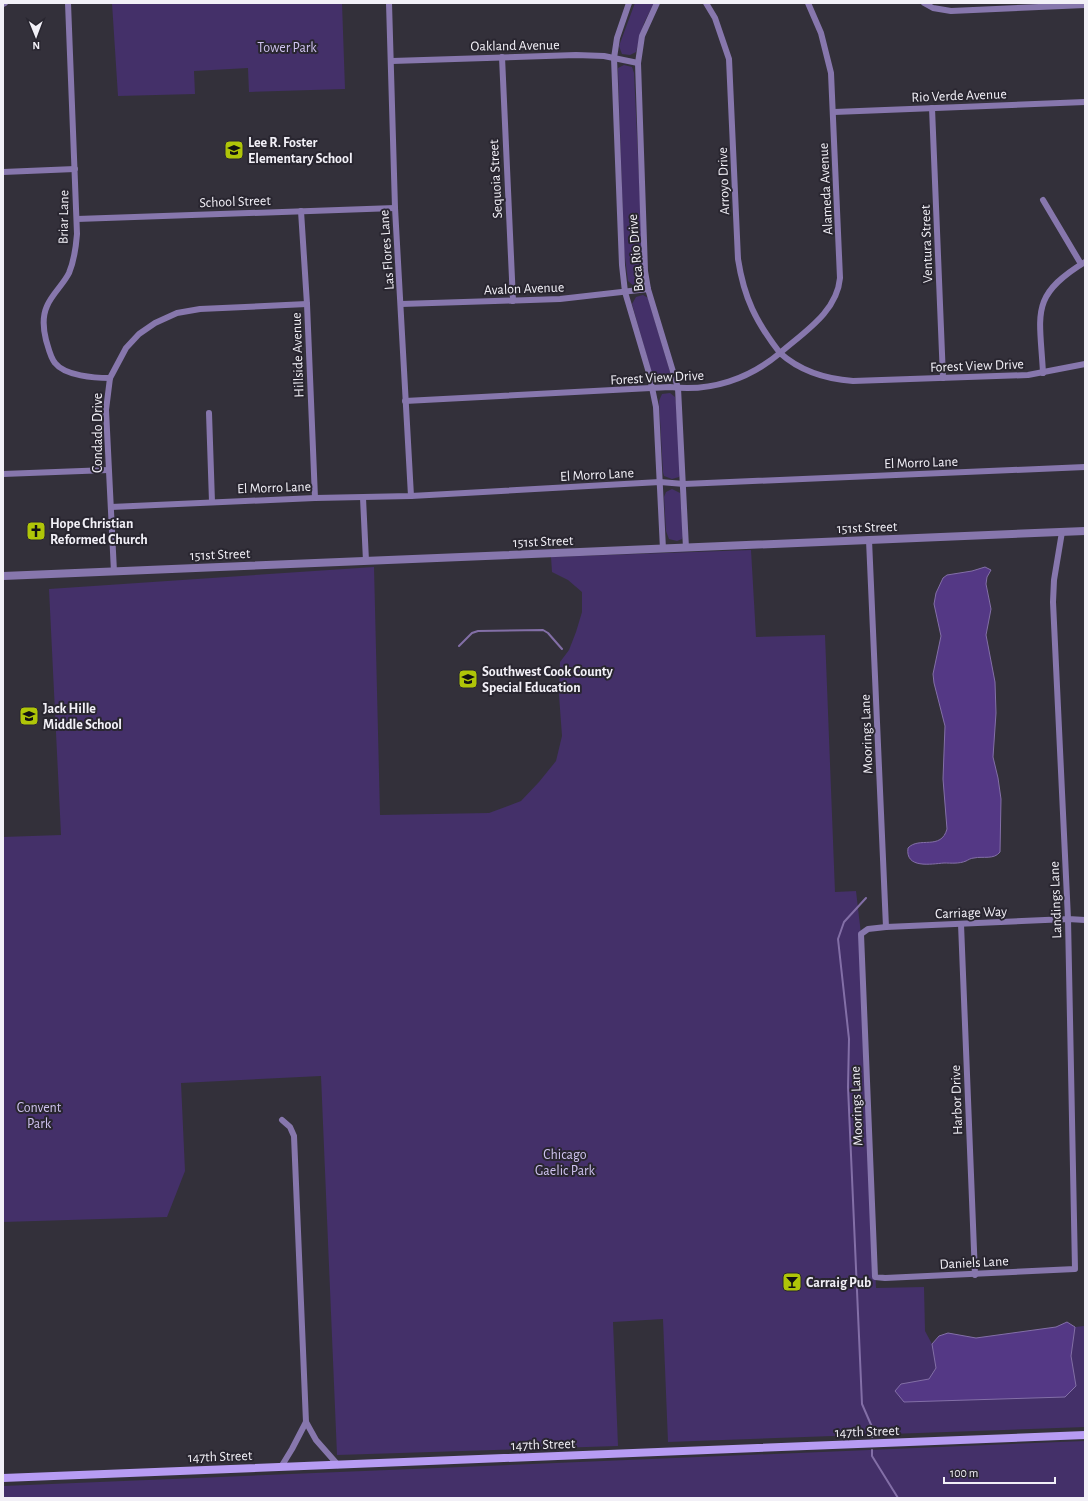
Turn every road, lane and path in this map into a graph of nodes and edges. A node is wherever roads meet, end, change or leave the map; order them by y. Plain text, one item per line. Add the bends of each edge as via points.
1 (68, 3) edge
2 (389, 3) edge
3 (629, 3) edge
4 (657, 3) edge
5 (706, 3) edge
6 (808, 3) edge
7 (924, 3) edge
8 (1085, 5) edge
9 (998, 6) edge
10 (502, 56) junction
11 (614, 58) junction
12 (392, 60) junction
13 (638, 62) junction
14 (1085, 102) edge
15 (932, 108) junction
16 (834, 112) junction
17 (75, 169) junction
18 (3, 172) edge
19 (1043, 200) dead end
20 (395, 208) junction
21 (301, 211) junction
22 (77, 219) junction
23 (1083, 263) edge
24 (648, 289) junction
25 (625, 292) junction
26 (513, 301) junction
27 (308, 304) junction
28 (401, 304) junction
29 (780, 353) junction
30 (1085, 364) edge
31 (1043, 373) junction
32 (110, 378) junction
33 (943, 378) junction
34 (678, 388) junction
35 (652, 389) junction
36 (405, 401) junction
37 (209, 413) dead end
38 (1085, 467) edge
39 (108, 470) junction
40 (3, 474) edge
41 (660, 482) junction
42 (684, 484) junction
43 (411, 496) junction
44 (315, 498) junction
45 (363, 498) junction
46 (212, 502) junction
47 (111, 507) junction
48 (1085, 531) edge
49 (1062, 532) junction
50 (869, 540) junction
51 (686, 548) junction
52 (663, 549) junction
53 (366, 561) junction
54 (114, 572) junction
55 (3, 576) edge
56 (1068, 919) junction
57 (1085, 920) edge
58 (961, 924) junction
59 (886, 927) junction
60 (861, 934) joint
61 (282, 1120) dead end
62 (1075, 1269) joint
63 (976, 1275) junction
64 (875, 1277) joint
65 (306, 1422) junction
66 (1085, 1435) edge
67 (338, 1465) junction
68 (281, 1467) junction
69 (3, 1478) edge

1 - 17 street, Briar Lane
2 - 12 street, Las Flores Lane
3 - 11 street, Boca Rio Drive via 617,38
4 - 13 street, Boca Rio Drive via 642,36
5 - 29 street, Arroyo Drive via 715,18 729,59 741,280 754,316
6 - 16 street, Alameda Avenue via 827,52
7 - 9 street via 933,8 951,11
8 - 9 street
10 - 11 street, Oakland Avenue via 576,55
10 - 12 street, Oakland Avenue
10 - 26 street, Sequoia Street
11 - 13 street, Oakland Avenue
11 - 25 street, Boca Rio Drive
12 - 20 street, Las Flores Lane
13 - 24 street, Boca Rio Drive via 645,271
14 - 15 street, Rio Verde Avenue
15 - 16 street, Rio Verde Avenue
15 - 33 street, Ventura Street
16 - 29 street, Alameda Avenue via 840,284 834,302 828,310
17 - 18 street
17 - 22 street, Briar Lane
19 - 23 street
20 - 21 street, School Street
20 - 28 street, Las Flores Lane
21 - 22 street, School Street
21 - 27 street, Hillside Avenue
22 - 32 street, Briar Lane via 77,234 69,272 47,306 43,320 47,344 55,363 66,370 82,376
23 - 31 street via 1058,280 1043,303 1040,323
24 - 25 street, Avalon Avenue
24 - 34 street, Boca Rio Drive
25 - 26 street, Avalon Avenue
25 - 35 street, Boca Rio Drive
26 - 28 street, Avalon Avenue
27 - 32 street, Condado Drive via 200,309 176,313 139,334 126,348
27 - 44 street, Hillside Avenue
28 - 36 street, Las Flores Lane
29 - 33 street, Forest View Drive via 802,368 840,380
29 - 34 street, Forest View Drive via 766,365 725,383 704,388
30 - 31 street, Forest View Drive
31 - 33 street, Forest View Drive
32 - 39 street, Condado Drive via 106,410
34 - 35 street, Forest View Drive
34 - 42 street, Boca Rio Drive
35 - 36 street, Forest View Drive
35 - 41 street, Boca Rio Drive
36 - 43 street, Las Flores Lane
37 - 46 street
38 - 42 street, El Morro Lane
39 - 40 street
39 - 47 street, Condado Drive
41 - 42 street, El Morro Lane
41 - 43 street, El Morro Lane
41 - 52 street, Boca Rio Drive
42 - 51 street, Boca Rio Drive
43 - 45 street, El Morro Lane
44 - 45 street, El Morro Lane
44 - 46 street, El Morro Lane
45 - 53 street
46 - 47 street, El Morro Lane
47 - 54 street, Condado Drive
48 - 49 street, 151st Street
49 - 50 street, 151st Street
49 - 56 street, Landings Lane via 1053,602
50 - 51 street, 151st Street
50 - 59 street, Moorings Lane
51 - 52 street, 151st Street
52 - 53 street, 151st Street
53 - 54 street, 151st Street
54 - 55 street, 151st Street
56 - 57 street, Carriage Way
56 - 58 street, Carriage Way
56 - 62 street, Landings Lane
58 - 59 street, Carriage Way
58 - 63 street, Harbor Drive
59 - 60 street, Carriage Way via 868,929
60 - 64 street, Moorings Lane
61 - 65 street via 290,1127 294,1136
62 - 63 street, Daniels Lane
63 - 64 street, Daniels Lane
65 - 67 street via 316,1440
65 - 68 street
66 - 67 main road, 147th Street
67 - 68 main road, 147th Street
68 - 69 main road, 147th Street

